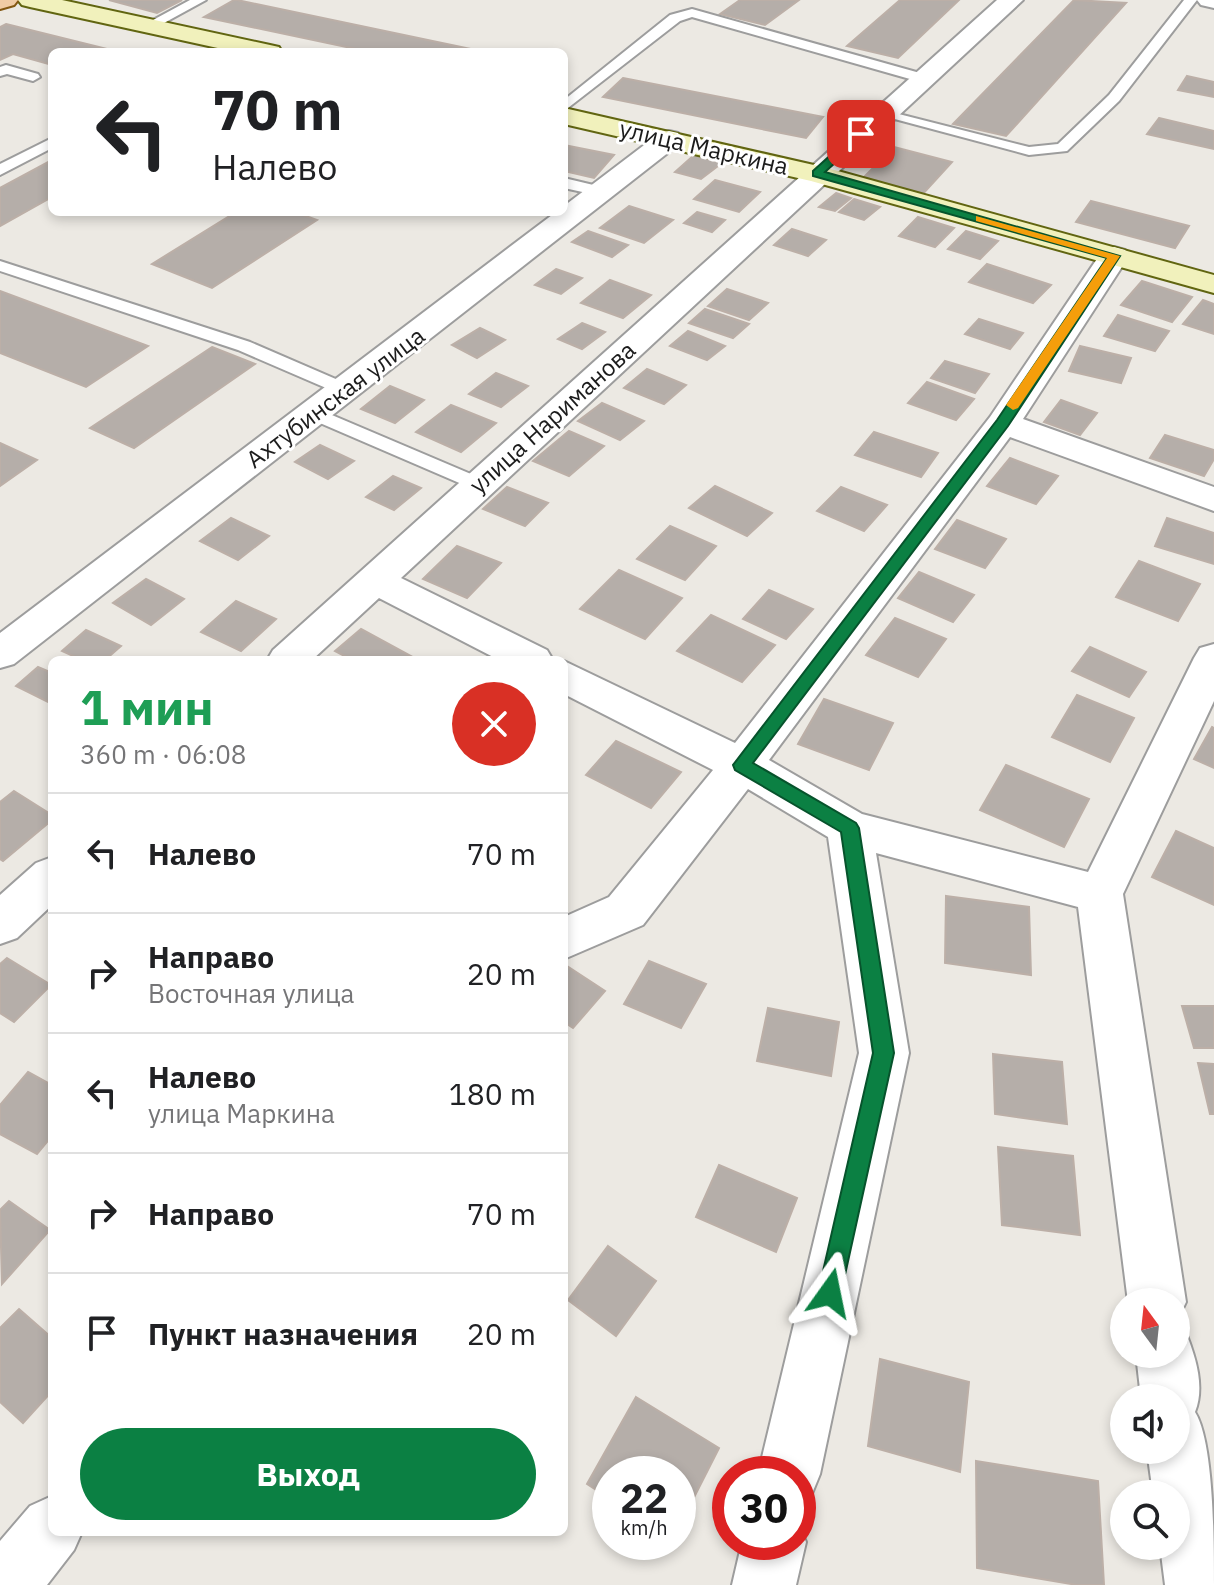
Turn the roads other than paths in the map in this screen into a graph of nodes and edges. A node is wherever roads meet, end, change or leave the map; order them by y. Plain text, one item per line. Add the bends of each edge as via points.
1 (6, 0) edge
2 (30, 0) edge
3 (200, 0) edge
4 (710, 0) edge
5 (1011, 0) edge
6 (1191, 0) edge
7 (0, 2) edge
8 (692, 13) junction
9 (148, 26) junction
10 (251, 48) edge
11 (0, 72) edge
12 (33, 77) dead end
13 (922, 78) junction
14 (568, 104) edge
15 (883, 114) junction
16 (568, 117) edge
17 (669, 139) junction
18 (48, 144) edge
19 (0, 152) edge
20 (27, 155) junction
21 (0, 170) edge
22 (817, 174) junction
23 (568, 184) edge
24 (601, 191) junction
25 (1114, 256) junction
26 (0, 266) edge
27 (1214, 284) edge
28 (346, 390) junction
29 (313, 413) junction
30 (1003, 423) junction
31 (478, 484) junction
32 (1214, 500) edge
33 (374, 580) junction
34 (0, 654) edge
35 (291, 656) edge
36 (525, 656) edge
37 (1214, 658) edge
38 (568, 678) edge
39 (742, 765) junction
40 (849, 828) junction
41 (48, 880) edge
42 (1100, 894) junction
43 (0, 924) edge
44 (568, 937) edge
45 (1155, 1288) edge
46 (793, 1456) edge
47 (1180, 1464) edge
48 (48, 1533) edge
49 (770, 1560) edge
50 (6, 1585) edge
51 (764, 1585) edge
52 (1197, 1585) edge

1 - 7 main road
2 - 9 street
3 - 9 lane
4 - 8 lane
5 - 13 street, улица Нариманова
6 - 15 lane via 1114,98 1062,148 1029,151
8 - 13 lane
8 - 14 lane via 675,18
9 - 10 street
11 - 12 lane
13 - 15 street, улица Нариманова
15 - 22 street, улица Нариманова
16 - 17 street, улица Маркина
17 - 22 street, улица Маркина
17 - 24 street, Ахтубинская улица
18 - 20 lane
19 - 20 lane
20 - 21 lane
22 - 25 street, улица Маркина
22 - 31 street, улица Нариманова
23 - 24 lane
24 - 28 street, Ахтубинская улица
25 - 27 street, улица Маркина
25 - 30 street
26 - 28 lane via 244,346
28 - 29 street, Ахтубинская улица
29 - 31 lane
29 - 34 street, Ахтубинская улица
30 - 32 street
30 - 39 street
31 - 33 street, улица Нариманова
33 - 35 street, улица Нариманова
33 - 36 street
37 - 42 street
38 - 39 street
39 - 40 street
39 - 44 street via 626,911
40 - 42 street
40 - 46 street via 884,1053
41 - 43 street
42 - 45 street
47 - 52 street
48 - 50 street
49 - 51 street

